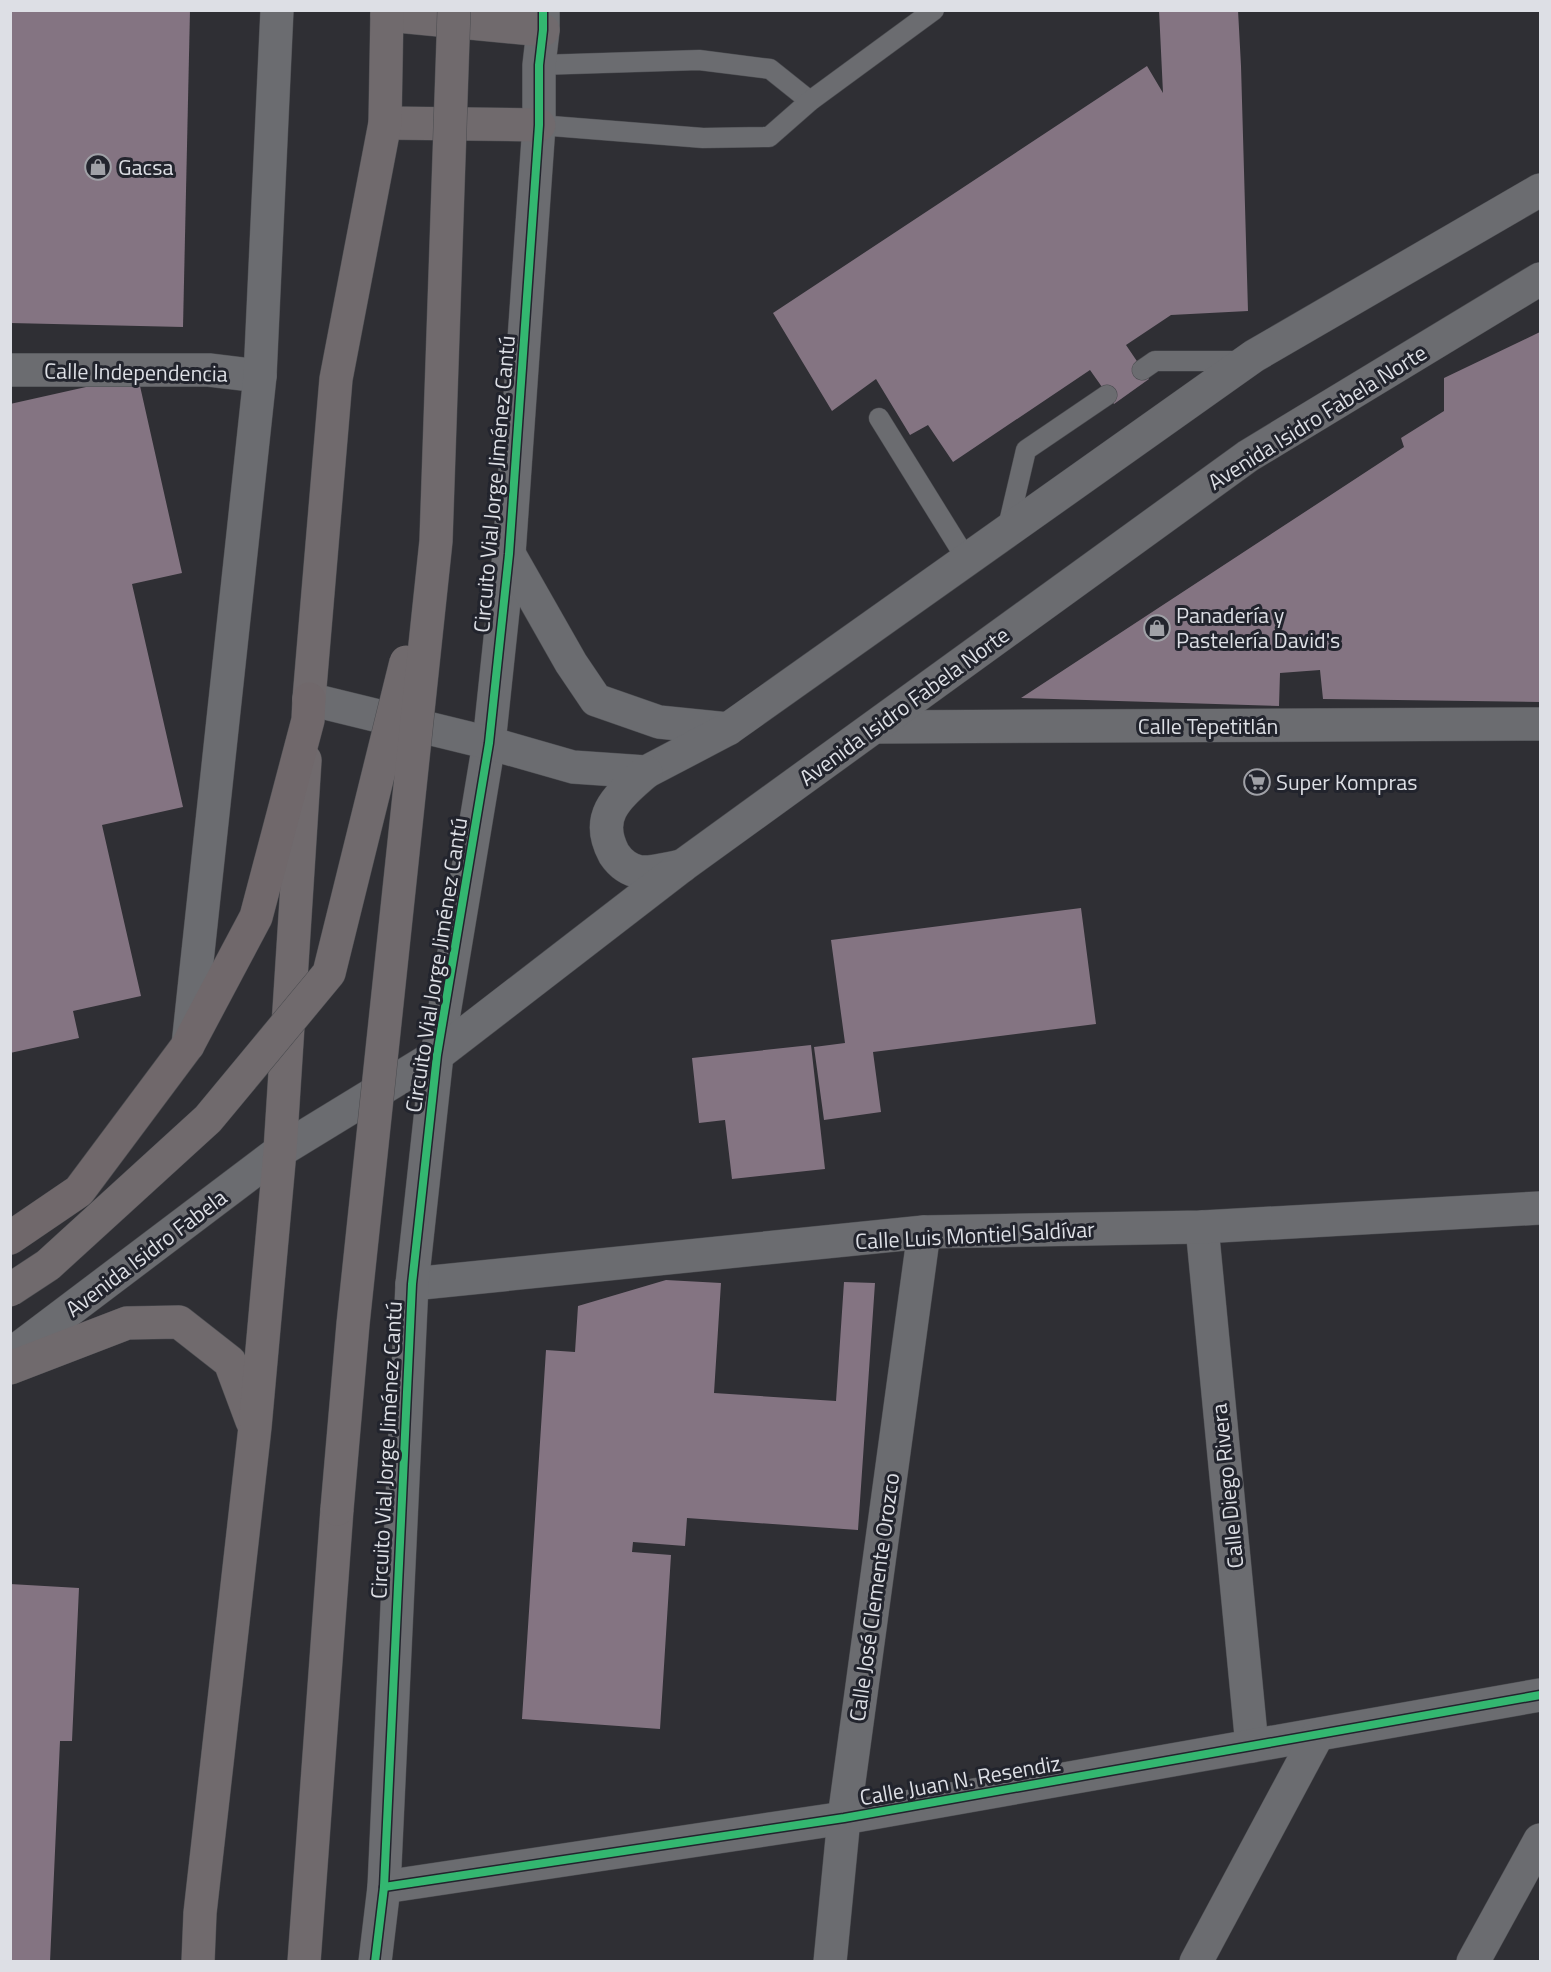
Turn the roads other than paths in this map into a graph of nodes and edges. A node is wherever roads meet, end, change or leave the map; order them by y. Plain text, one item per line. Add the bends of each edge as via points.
1 (277, 10) edge
2 (454, 10) edge
3 (934, 10) edge
4 (386, 12) edge
5 (543, 20) edge
6 (539, 65) junction
7 (810, 101) junction
8 (385, 123) junction
9 (539, 125) junction
10 (1540, 190) edge
11 (1540, 279) edge
12 (1247, 361) junction
13 (10, 370) edge
14 (1142, 370) dead end
15 (260, 376) junction
16 (1107, 395) dead end
17 (879, 418) dead end
18 (1006, 532) junction
19 (436, 541) junction
20 (509, 554) junction
21 (967, 560) junction
22 (308, 709) junction
23 (1540, 724) edge
24 (875, 727) junction
25 (728, 729) junction
26 (489, 743) junction
27 (646, 772) junction
28 (682, 866) junction
29 (188, 1045) junction
30 (436, 1054) junction
31 (280, 1150) junction
32 (1540, 1208) edge
33 (1202, 1227) junction
34 (924, 1233) junction
35 (10, 1238) edge
36 (412, 1284) junction
37 (10, 1290) edge
38 (10, 1355) edge
39 (10, 1368) edge
40 (255, 1427) junction
41 (1540, 1695) edge
42 (1317, 1736) junction
43 (1252, 1746) junction
44 (844, 1818) junction
45 (1540, 1840) edge
46 (384, 1887) junction
47 (198, 1962) edge
48 (304, 1962) edge
49 (375, 1962) edge
50 (830, 1962) edge
51 (1196, 1962) edge
52 (1473, 1962) edge

1 - 15 street
2 - 19 main road, Circuito Vial Jorge Jiménez Cantú, bridge
3 - 7 lane
4 - 5 main road
4 - 8 main road
5 - 6 street, Circuito Vial Jorge Jiménez Cantú
6 - 7 lane via 699,60 770,69
6 - 9 street, Circuito Vial Jorge Jiménez Cantú
7 - 9 lane via 769,137 703,138
8 - 9 main road
8 - 22 main road via 336,379
9 - 20 street, Circuito Vial Jorge Jiménez Cantú
10 - 12 street
11 - 24 street, Avenida Isidro Fabela Norte via 1248,456
12 - 14 lane via 1155,361
12 - 18 street
13 - 15 street, Calle Independencia via 209,370
15 - 29 street
16 - 18 lane via 1026,450
17 - 21 lane
18 - 21 street
19 - 37 main road, bridge via 329,973 208,1119 48,1265
19 - 48 main road, Circuito Vial Jorge Jiménez Cantú, bridge via 355,1300
20 - 25 street via 596,700 659,722
20 - 26 street, Circuito Vial Jorge Jiménez Cantú
21 - 25 street
22 - 26 street
22 - 29 highway via 256,917
22 - 31 main road
23 - 24 street, Calle Tepetitlán
24 - 28 street, Avenida Isidro Fabela Norte
25 - 27 street
26 - 27 street via 573,767
26 - 30 street, Circuito Vial Jorge Jiménez Cantú
27 - 28 street via 616,798 608,816 608,843 627,867 641,872
28 - 30 street, Avenida Isidro Fabela Norte
29 - 35 highway via 79,1191
30 - 31 street, Avenida Isidro Fabela Norte
30 - 36 street, Circuito Vial Jorge Jiménez Cantú
31 - 38 street, Avenida Isidro Fabela
31 - 40 main road
32 - 33 street, Calle Luis Montiel Saldívar
33 - 34 street, Calle Luis Montiel Saldívar
33 - 43 street, Calle Diego Rivera
34 - 36 street, Calle Luis Montiel Saldívar
34 - 44 street, Calle José Clemente Orozco
36 - 46 street, Circuito Vial Jorge Jiménez Cantú
39 - 40 main road via 127,1323 179,1322 230,1362
40 - 47 main road via 200,1913
41 - 42 street, Calle Juan N. Resendiz
42 - 43 street, Calle Juan N. Resendiz
42 - 51 street
43 - 44 street, Calle Juan N. Resendiz
44 - 46 street, Calle Juan N. Resendiz
44 - 50 street, Calle José Clemente Orozco
45 - 52 street
46 - 49 street, Circuito Vial Jorge Jiménez Cantú

